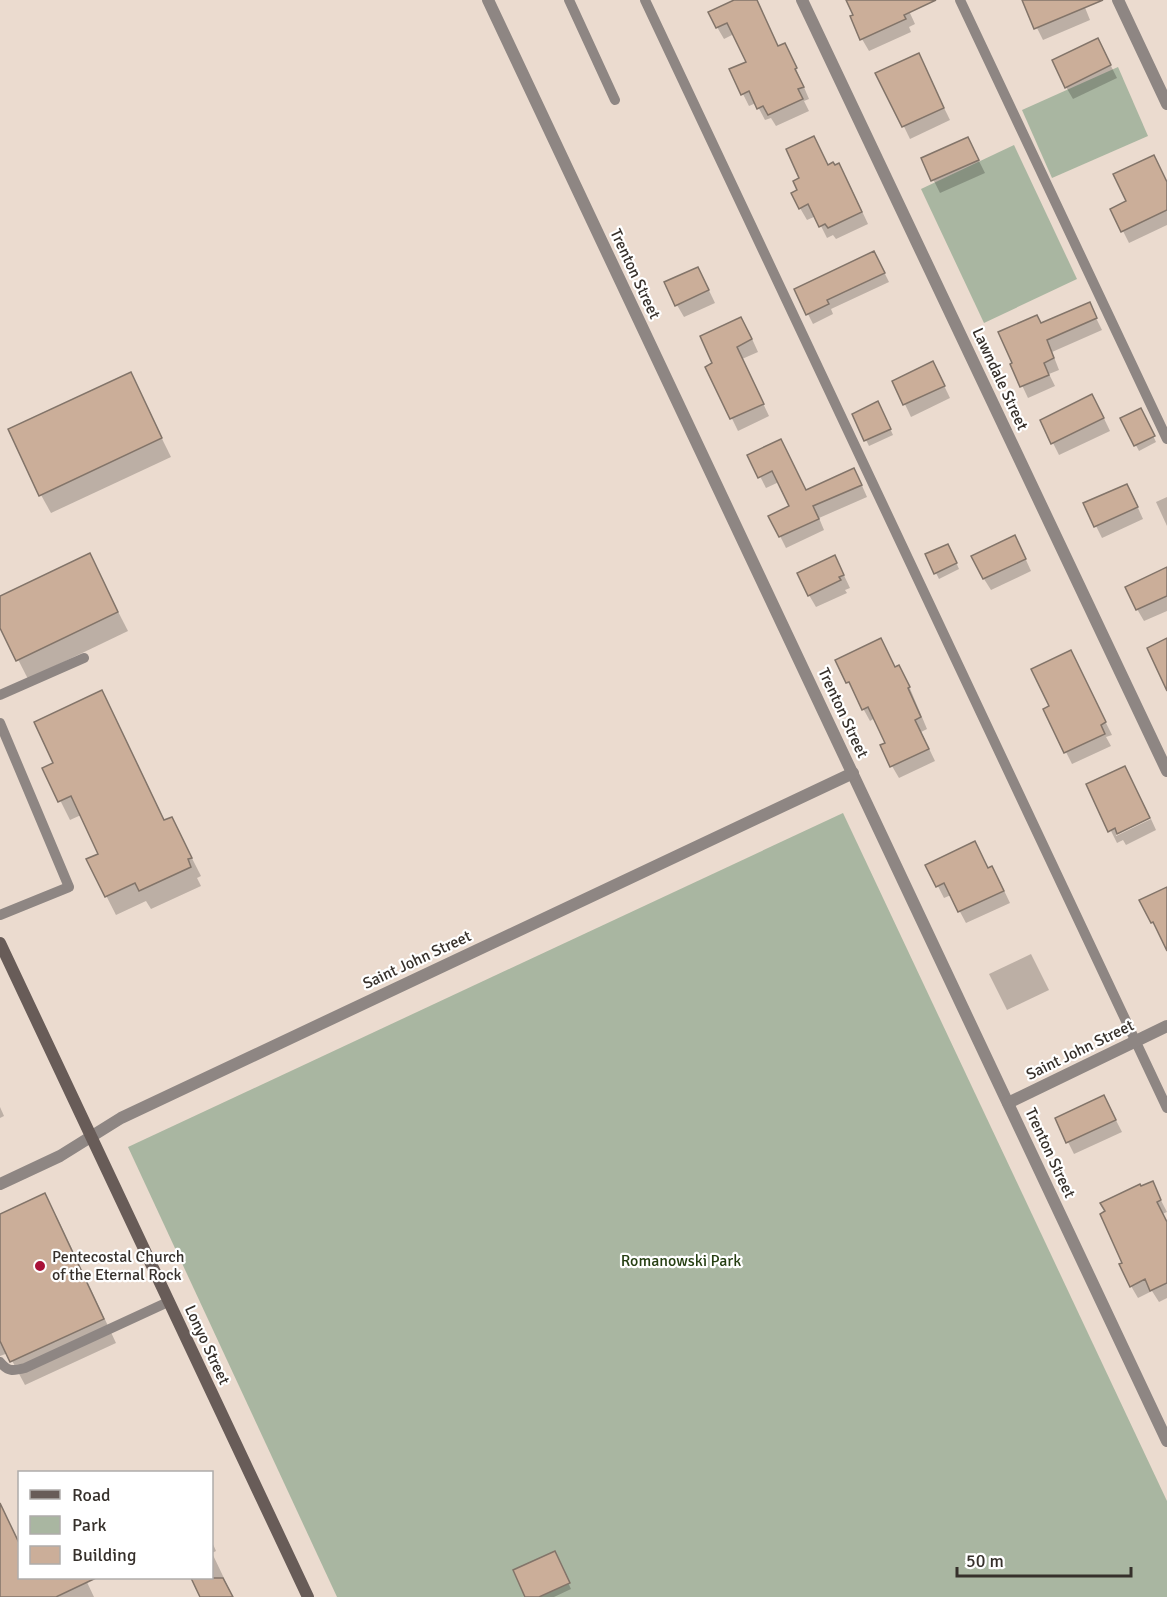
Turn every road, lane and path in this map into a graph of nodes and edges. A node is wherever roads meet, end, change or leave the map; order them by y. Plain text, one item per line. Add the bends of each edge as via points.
1 (488, 0) edge
2 (569, 0) edge
3 (645, 0) edge
4 (802, 0) edge
5 (960, 0) edge
6 (1118, 0) edge
7 (615, 100) dead end
8 (1167, 104) edge
9 (1167, 439) edge
10 (84, 658) dead end
11 (0, 695) edge
12 (0, 723) edge
13 (1167, 771) edge
14 (853, 773) junction
15 (0, 915) edge
16 (0, 943) edge
17 (1167, 1026) edge
18 (1136, 1041) junction
19 (1008, 1103) junction
20 (1167, 1108) edge
21 (91, 1137) junction
22 (0, 1184) edge
23 (168, 1302) junction
24 (0, 1362) edge
25 (1167, 1440) edge
26 (308, 1597) edge

1 - 14 street, Trenton Street
2 - 7 lane
3 - 18 lane
4 - 13 street, Lawndale Street
5 - 9 lane
6 - 8 street
10 - 11 lane
12 - 15 lane via 69,887
14 - 19 street, Trenton Street
14 - 21 street, Saint John Street via 121,1118
16 - 21 street, Lonyo Street
17 - 18 street, Saint John Street
18 - 19 street, Saint John Street
18 - 20 lane
19 - 25 street, Trenton Street
21 - 22 street, Saint John Street
21 - 23 street, Lonyo Street
23 - 24 lane via 25,1368 12,1371
23 - 26 street, Lonyo Street

